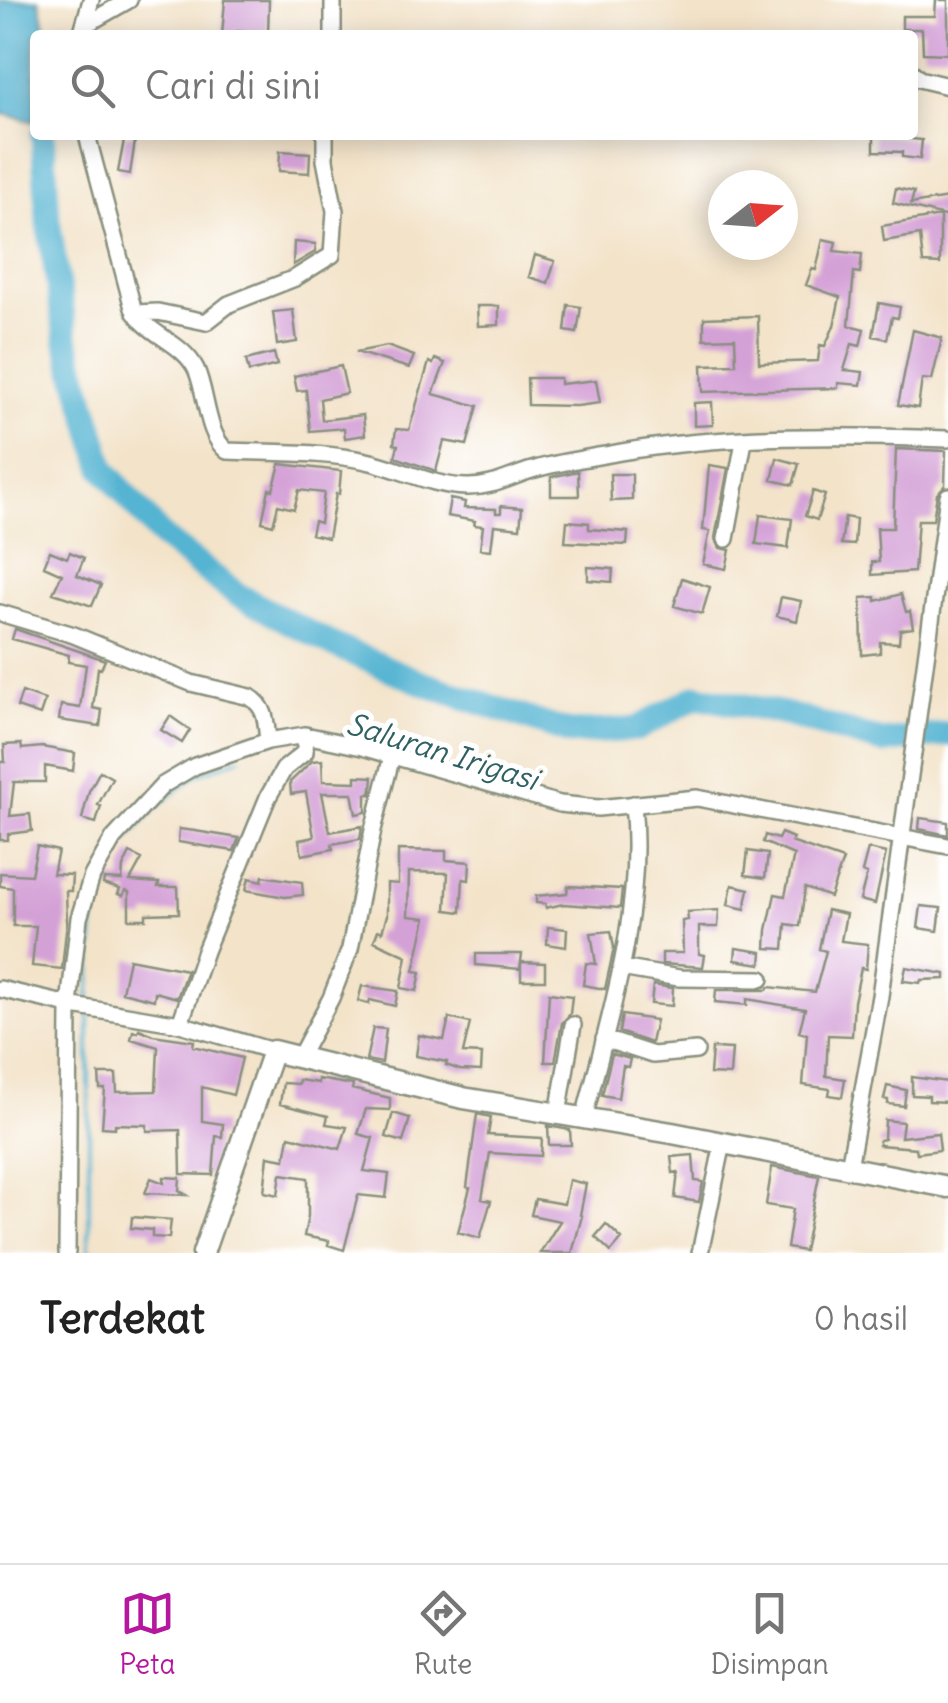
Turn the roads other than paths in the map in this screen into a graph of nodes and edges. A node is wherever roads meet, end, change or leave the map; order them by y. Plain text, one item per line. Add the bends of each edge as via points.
1 (91, 0) edge
2 (129, 0) edge
3 (333, 0) edge
4 (83, 30) edge
5 (333, 30) edge
6 (918, 78) edge
7 (948, 86) edge
8 (88, 140) edge
9 (326, 140) edge
10 (135, 314) junction
11 (948, 440) edge
12 (744, 441) junction
13 (948, 496) edge
14 (726, 539) dead end
15 (0, 613) edge
16 (268, 741) junction
17 (305, 742) junction
18 (391, 762) junction
19 (633, 809) junction
20 (900, 839) junction
21 (948, 846) edge
22 (621, 968) junction
23 (761, 979) dead end
24 (0, 989) edge
25 (71, 1006) junction
26 (180, 1024) junction
27 (573, 1025) dead end
28 (604, 1039) junction
29 (696, 1051) dead end
30 (273, 1052) junction
31 (299, 1058) junction
32 (558, 1114) junction
33 (584, 1118) junction
34 (723, 1143) junction
35 (849, 1167) junction
36 (948, 1187) edge
37 (67, 1253) edge
38 (203, 1253) edge
39 (700, 1253) edge

1 - 4 street
2 - 4 street
3 - 5 street
6 - 7 street
8 - 10 street
9 - 10 street via 335,211 330,258 206,322
10 - 12 street via 188,355 227,451 342,457 466,487 620,452
11 - 12 street
12 - 14 street
13 - 20 street
15 - 16 street via 250,698 264,713
16 - 17 street
16 - 25 street via 173,778 112,839 79,918
17 - 18 street
17 - 26 street via 268,797
18 - 19 street via 560,804
18 - 31 street via 350,949
19 - 20 street via 708,799
19 - 22 street via 635,879
20 - 21 street
20 - 35 street
22 - 23 street via 680,978
22 - 28 street
24 - 25 street
25 - 26 street
25 - 37 street
26 - 30 street
27 - 32 street
28 - 29 street via 649,1055
28 - 33 street
30 - 31 street
30 - 38 street
31 - 32 street
32 - 33 street
33 - 34 street
34 - 35 street
34 - 39 street
35 - 36 street

